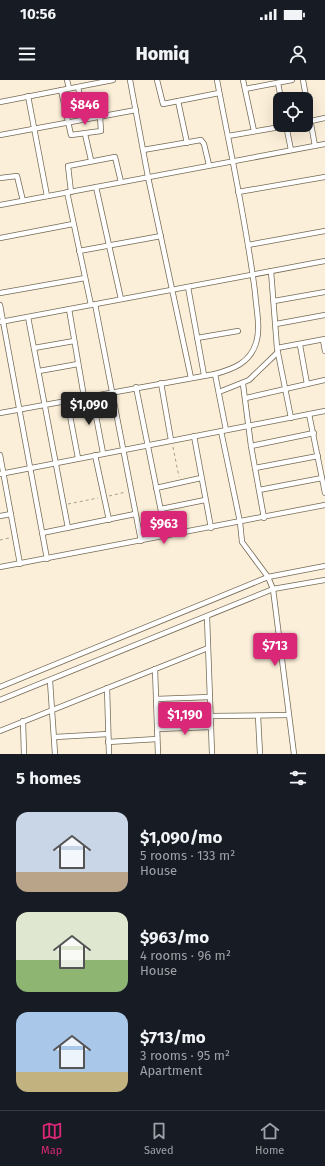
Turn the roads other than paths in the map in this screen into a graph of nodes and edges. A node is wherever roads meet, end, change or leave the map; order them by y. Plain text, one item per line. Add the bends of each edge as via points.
1 (67, 80) edge
2 (113, 80) edge
3 (130, 80) edge
4 (157, 80) edge
5 (217, 80) edge
6 (243, 80) edge
7 (292, 80) edge
8 (303, 80) edge
9 (98, 81) edge
10 (278, 83) junction
11 (78, 87) junction
12 (69, 88) junction
13 (245, 89) junction
14 (61, 90) junction
15 (280, 92) edge
16 (305, 92) edge
17 (219, 93) junction
18 (28, 96) junction
19 (178, 101) junction
20 (0, 102) edge
21 (136, 110) junction
22 (100, 117) junction
23 (325, 118) edge
24 (85, 119) junction
25 (313, 121) edge
26 (67, 122) junction
27 (273, 127) edge
28 (34, 128) junction
29 (254, 131) junction
30 (287, 132) edge
31 (313, 132) edge
32 (85, 134) junction
33 (0, 135) edge
34 (228, 136) junction
35 (187, 143) junction
36 (325, 144) edge
37 (315, 146) junction
38 (143, 150) junction
39 (291, 150) junction
40 (90, 160) junction
41 (233, 161) junction
42 (208, 166) junction
43 (148, 177) junction
44 (325, 177) edge
45 (0, 178) edge
46 (121, 182) junction
47 (96, 187) junction
48 (69, 192) junction
49 (238, 192) junction
50 (47, 196) junction
51 (23, 200) junction
52 (0, 205) edge
53 (74, 224) junction
54 (325, 231) edge
55 (161, 236) junction
56 (0, 238) edge
57 (109, 246) junction
58 (248, 246) junction
59 (79, 251) junction
60 (325, 261) edge
61 (271, 271) junction
62 (252, 274) junction
63 (85, 278) junction
64 (188, 287) junction
65 (172, 290) junction
66 (325, 292) edge
67 (0, 293) edge
68 (121, 299) junction
69 (274, 301) junction
70 (0, 304) edge
71 (93, 305) junction
72 (69, 309) junction
73 (325, 316) edge
74 (28, 317) junction
75 (1, 322) edge
76 (276, 324) junction
77 (238, 331) dead end
78 (197, 338) junction
79 (324, 339) edge
80 (74, 341) junction
81 (300, 344) junction
82 (34, 348) junction
83 (278, 350) junction
84 (325, 351) edge
85 (78, 364) junction
86 (39, 371) junction
87 (215, 374) junction
88 (204, 375) junction
89 (191, 378) junction
90 (325, 380) edge
91 (161, 383) junction
92 (243, 384) junction
93 (307, 384) junction
94 (136, 387) junction
95 (285, 389) junction
96 (111, 391) junction
97 (219, 392) junction
98 (92, 395) junction
99 (84, 397) junction
100 (246, 398) junction
101 (68, 400) junction
102 (45, 404) junction
103 (19, 410) junction
104 (325, 411) edge
105 (0, 413) edge
106 (309, 414) junction
107 (291, 418) junction
108 (249, 426) junction
109 (223, 430) junction
110 (314, 433) junction
111 (194, 436) junction
112 (172, 440) junction
113 (148, 445) junction
114 (252, 446) junction
115 (123, 449) junction
116 (103, 453) junction
117 (94, 455) junction
118 (0, 456) edge
119 (318, 456) junction
120 (78, 458) junction
121 (55, 463) junction
122 (30, 468) junction
123 (255, 468) junction
124 (2, 473) edge
125 (201, 478) junction
126 (322, 478) junction
127 (156, 488) junction
128 (259, 490) junction
129 (325, 493) edge
130 (205, 500) junction
131 (325, 505) edge
132 (161, 510) junction
133 (11, 514) junction
134 (135, 514) junction
135 (0, 516) edge
136 (264, 518) junction
137 (109, 520) junction
138 (240, 522) junction
139 (68, 528) junction
140 (211, 528) junction
141 (42, 533) junction
142 (166, 536) junction
143 (141, 541) junction
144 (47, 559) junction
145 (20, 564) junction
146 (325, 566) edge
147 (0, 567) edge
148 (268, 577) junction
149 (325, 580) edge
150 (273, 589) junction
151 (207, 617) junction
152 (208, 648) junction
153 (155, 669) junction
154 (50, 681) junction
155 (0, 687) edge
156 (107, 688) junction
157 (210, 697) junction
158 (156, 699) junction
159 (0, 700) edge
160 (53, 710) junction
161 (289, 715) junction
162 (211, 716) junction
163 (258, 716) junction
164 (23, 721) junction
165 (211, 727) junction
166 (157, 729) junction
167 (0, 731) edge
168 (108, 734) junction
169 (55, 737) junction
170 (157, 739) junction
171 (108, 742) junction
172 (24, 754) edge
173 (55, 754) edge
174 (109, 754) edge
175 (158, 754) edge
176 (212, 754) edge
177 (260, 754) edge
178 (294, 754) edge

1 - 12 street
2 - 9 street
3 - 21 street
4 - 19 street via 162,102 165,104
5 - 17 street
6 - 13 street
7 - 10 street
8 - 16 street
9 - 11 street
10 - 13 street
10 - 15 street
11 - 12 street
11 - 24 street
12 - 14 street
13 - 29 street
14 - 18 street
14 - 26 street
17 - 19 street
17 - 34 street
18 - 20 street
18 - 28 street
19 - 35 street
21 - 22 street
21 - 38 street
22 - 24 street
22 - 32 street via 102,130
23 - 25 street
24 - 26 street
26 - 28 street
26 - 32 street via 71,135
27 - 29 street
28 - 33 street
28 - 50 street
29 - 34 street
30 - 39 street
31 - 37 street
32 - 40 street
34 - 41 street
35 - 38 street
35 - 42 street via 202,141
36 - 37 street
37 - 39 street
38 - 43 street
39 - 41 street
40 - 46 street via 115,157
40 - 48 street via 68,166
41 - 42 street
41 - 49 street
42 - 43 street
43 - 46 street
43 - 55 street
44 - 49 street
45 - 51 street via 17,176
46 - 47 street
47 - 48 street
47 - 57 street
48 - 50 street
48 - 53 street
49 - 58 street
50 - 51 street
51 - 52 street
53 - 56 street
53 - 59 street
54 - 58 street
55 - 57 street
55 - 65 street
57 - 59 street
57 - 68 street
58 - 62 street
59 - 63 street
60 - 61 street
61 - 62 street
61 - 69 street
62 - 64 street
62 - 87 street via 258,327 257,343 244,362
63 - 67 street
63 - 71 street
64 - 65 street
64 - 78 street
65 - 68 street
65 - 89 street
66 - 69 street
68 - 71 street
69 - 76 street
70 - 75 street
71 - 72 street
71 - 96 street
72 - 74 street
72 - 80 street
73 - 76 street
74 - 75 street
74 - 82 street
75 - 103 street
76 - 83 street
77 - 78 street
78 - 88 street
79 - 81 street
79 - 84 street
80 - 82 street
80 - 85 street
81 - 83 street
81 - 93 street
82 - 86 street
83 - 92 street via 255,376
83 - 95 street
85 - 86 street
85 - 99 street
86 - 102 street
87 - 88 street
87 - 97 street
88 - 89 street
89 - 91 street
90 - 93 street
91 - 94 street
91 - 112 street
92 - 97 street
92 - 100 street
93 - 95 street
94 - 96 street
94 - 113 street
95 - 100 street
95 - 107 street
96 - 98 street
96 - 115 street
97 - 109 street
98 - 99 street
98 - 116 street
99 - 101 street
100 - 108 street
101 - 102 street
101 - 120 street
102 - 103 street
102 - 121 street
103 - 105 street
103 - 122 street
104 - 106 street
106 - 107 street
106 - 110 street
107 - 108 street
108 - 109 street
108 - 114 street
109 - 111 street
109 - 138 street
110 - 114 street
110 - 119 street
111 - 112 street
111 - 125 street
112 - 113 street
113 - 115 street
113 - 127 street
114 - 123 street
115 - 116 street
115 - 134 street
116 - 117 street
117 - 120 street
117 - 137 street
118 - 124 street
119 - 123 street
119 - 126 street
120 - 121 street
121 - 122 street
121 - 139 street
122 - 124 street
122 - 141 street
123 - 128 street
124 - 133 street
125 - 127 street
125 - 130 street
126 - 128 street
126 - 129 street
127 - 132 street
128 - 136 street
130 - 132 street
130 - 140 street
131 - 136 street
132 - 142 street
133 - 135 street
133 - 145 street
134 - 137 street
134 - 143 street
136 - 138 street
137 - 139 street
138 - 140 street
138 - 148 street via 242,542
139 - 141 street
140 - 142 street
141 - 144 street
142 - 143 street
143 - 144 street
144 - 145 street
145 - 147 street
146 - 148 street
148 - 150 street
148 - 155 street
149 - 150 street
150 - 151 street
150 - 161 street
151 - 152 street
151 - 154 street
152 - 153 street
152 - 157 street
153 - 156 street
153 - 158 street
154 - 159 street
154 - 160 street
156 - 160 street
156 - 168 street
157 - 158 street
157 - 162 street
158 - 166 street
160 - 164 street
160 - 169 street
161 - 163 street
161 - 178 street
162 - 163 street
162 - 165 street
163 - 177 street
164 - 167 street
164 - 172 street
165 - 166 street
165 - 176 street
166 - 170 street
168 - 169 street
168 - 171 street
169 - 173 street
170 - 171 street
170 - 175 street
171 - 174 street

